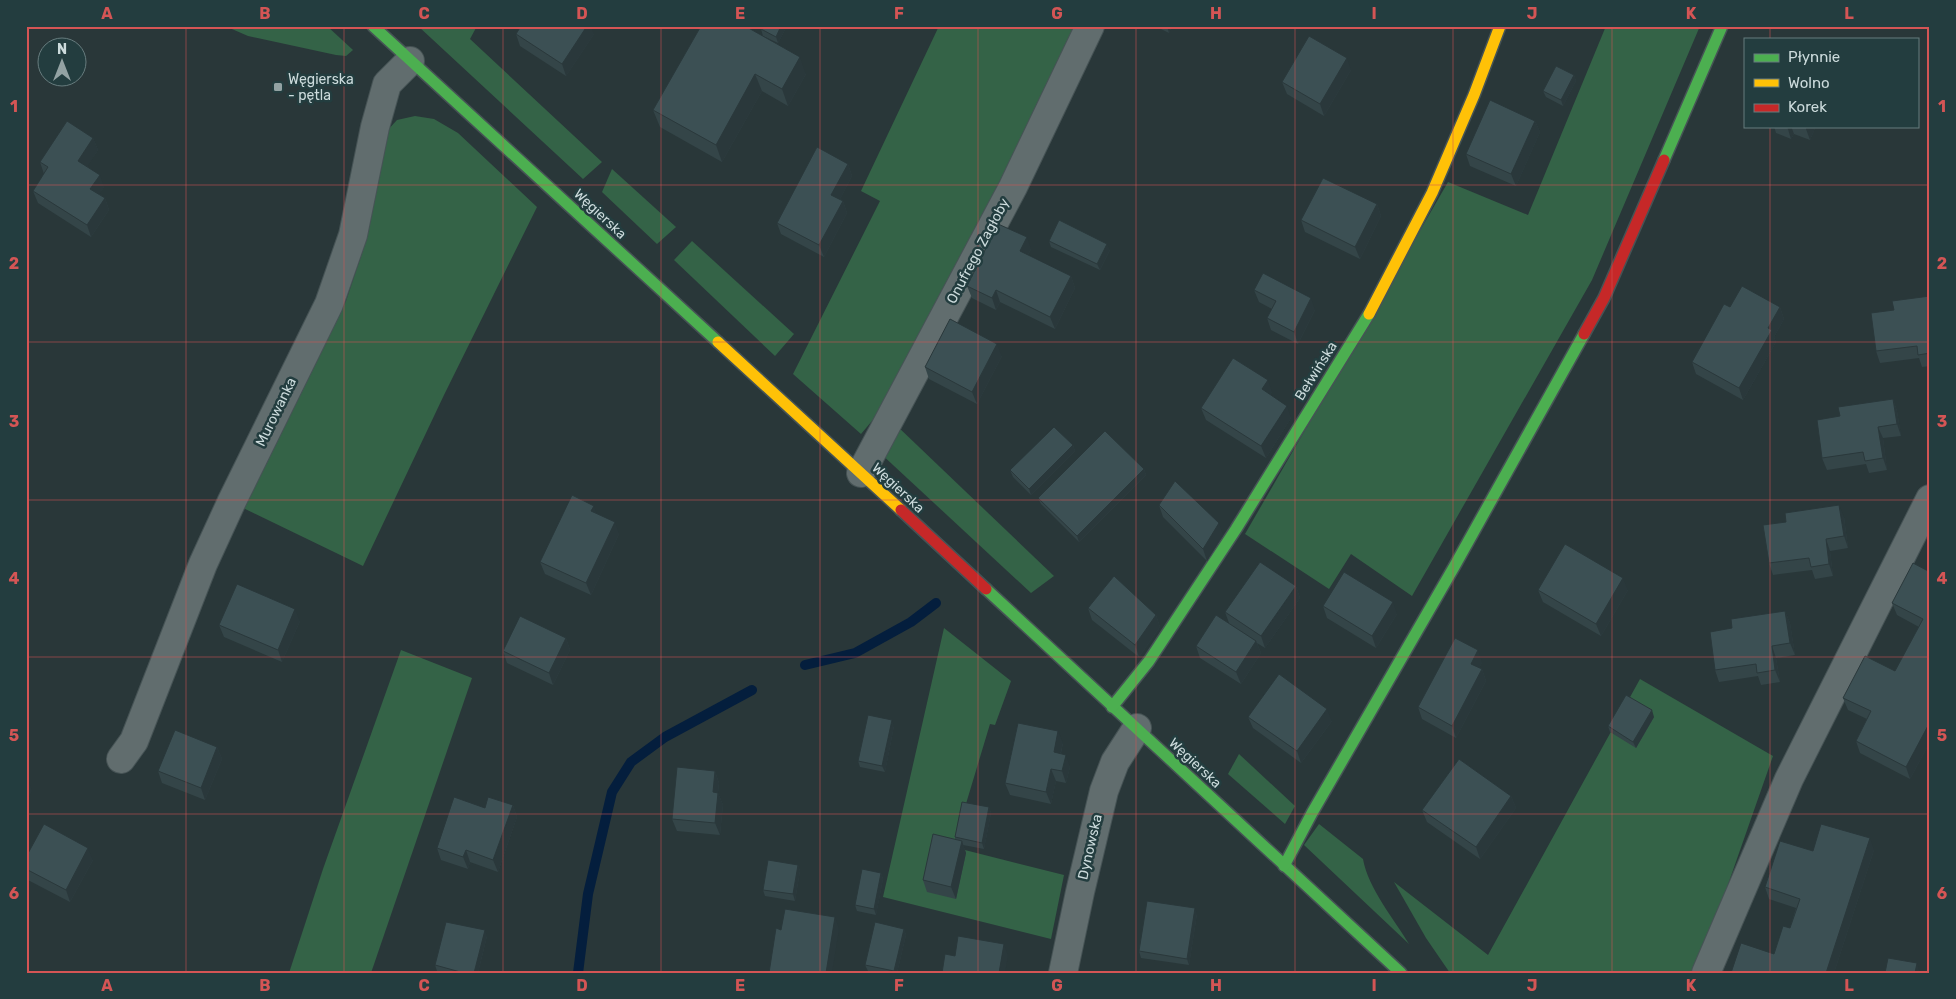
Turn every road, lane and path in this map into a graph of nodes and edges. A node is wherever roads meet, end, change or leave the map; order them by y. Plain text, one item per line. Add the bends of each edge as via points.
1 (373, 26) edge
2 (1090, 26) edge
3 (1500, 26) edge
4 (1722, 26) edge
5 (410, 61) junction
6 (861, 473) junction
7 (1930, 499) edge
8 (1112, 707) junction
9 (1136, 728) junction
10 (120, 759) dead end
11 (1284, 866) junction
12 (1063, 973) edge
13 (1401, 973) edge
14 (1706, 973) edge

1 - 5 street, Węgierska
2 - 6 street, Onufrego Zagłoby via 1013,187
3 - 8 street, Bełwińska via 1432,193 1376,303 1236,529 1149,661
4 - 11 street via 1604,298
5 - 6 street, Węgierska
5 - 10 street, Murowanka via 387,84 353,235 329,304 227,511 193,588 134,741
6 - 8 street, Węgierska
7 - 14 street via 1789,779
8 - 9 street, Węgierska
9 - 11 street, Węgierska
9 - 12 street, Dynowska via 1104,791
11 - 13 street, Węgierska

